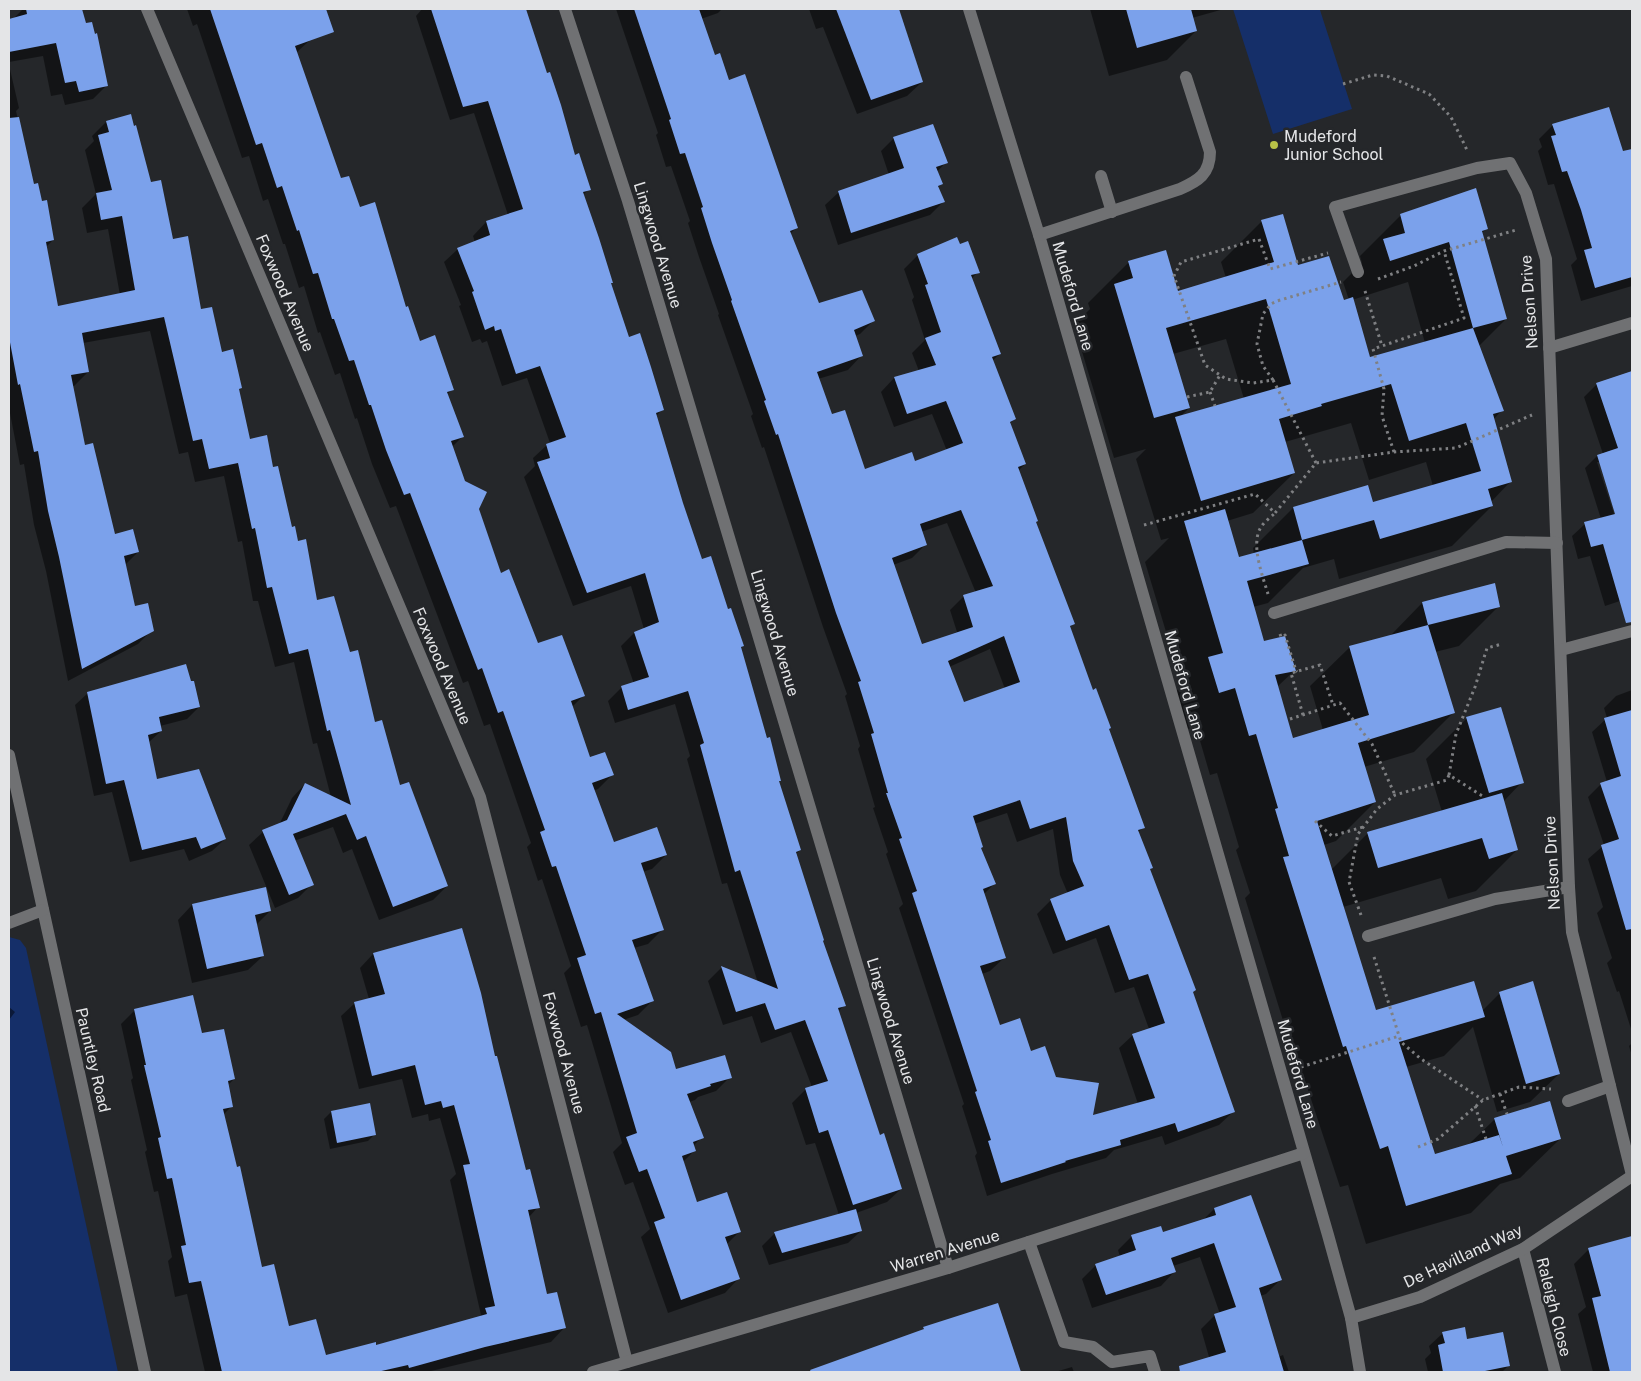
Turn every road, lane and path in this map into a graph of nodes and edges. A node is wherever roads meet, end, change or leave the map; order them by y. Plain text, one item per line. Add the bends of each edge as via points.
1 (147, 9) edge
2 (565, 9) edge
3 (969, 9) edge
4 (1186, 77) dead end
5 (1344, 84) dead end
6 (1477, 168) junction
7 (1101, 176) dead end
8 (1112, 212) junction
9 (1535, 224) junction
10 (1039, 235) junction
11 (1349, 247) junction
12 (1444, 251) junction
13 (1359, 274) junction
14 (1363, 285) junction
15 (1632, 323) edge
16 (1382, 346) junction
17 (1549, 348) junction
18 (1220, 375) junction
19 (1273, 380) junction
20 (1210, 392) junction
21 (1187, 397) dead end
22 (1215, 406) dead end
23 (1551, 406) junction
24 (1394, 452) junction
25 (1316, 463) junction
26 (1124, 530) junction
27 (1557, 543) junction
28 (1274, 613) dead end
29 (1632, 631) edge
30 (1502, 644) dead end
31 (1561, 650) junction
32 (1332, 705) junction
33 (1303, 715) junction
34 (1290, 719) dead end
35 (9, 756) edge
36 (1449, 775) junction
37 (1395, 795) junction
38 (1484, 797) dead end
39 (1315, 821) dead end
40 (1364, 826) junction
41 (1569, 887) junction
42 (42, 910) junction
43 (9, 923) edge
44 (1368, 936) junction
45 (1399, 1036) junction
46 (1281, 1073) junction
47 (1610, 1086) junction
48 (1560, 1090) dead end
49 (1500, 1094) junction
50 (1483, 1100) junction
51 (1568, 1101) dead end
52 (1476, 1106) junction
53 (1507, 1114) dead end
54 (1486, 1139) dead end
55 (1418, 1146) dead end
56 (1304, 1153) junction
57 (1632, 1176) edge
58 (1029, 1242) junction
59 (1523, 1249) junction
60 (948, 1268) junction
61 (1351, 1318) junction
62 (627, 1362) junction
63 (145, 1372) edge
64 (593, 1372) edge
65 (1155, 1372) edge
66 (1360, 1372) edge
67 (1554, 1372) edge

1 - 62 street, Foxwood Avenue via 480,797
2 - 60 street, Lingwood Avenue via 628,201
3 - 10 street, Mudeford Lane
4 - 8 street via 1210,152 1210,164 1193,183
5 - 6 path via 1387,76 1429,94 1451,117
6 - 9 street, Nelson Drive via 1510,163 1526,193
6 - 11 street, Nelson Drive via 1335,207
7 - 8 street
8 - 10 street
9 - 12 path
9 - 17 street, Nelson Drive via 1546,259
10 - 26 street, Mudeford Lane
11 - 13 street, Nelson Drive
11 - 18 path via 1270,270 1259,239 1181,262 1174,276 1205,365
12 - 14 path
12 - 16 path via 1464,318
13 - 14 path
13 - 19 path via 1270,304 1263,314 1257,344 1263,366
14 - 16 path
15 - 17 street
16 - 24 path via 1373,349 1384,389 1382,416
17 - 23 street, Nelson Drive
18 - 19 path via 1253,383
18 - 20 path
19 - 25 path
20 - 21 path
20 - 22 path
23 - 24 path via 1456,448
23 - 27 street, Nelson Drive
24 - 25 path
25 - 26 path via 1275,513 1255,494
26 - 46 street, Mudeford Lane
27 - 28 street via 1506,542
27 - 31 street, Nelson Drive
29 - 31 street
30 - 36 path via 1487,648 1456,734
31 - 41 street, Nelson Drive
32 - 33 path
32 - 33 path via 1320,665 1291,673
32 - 37 path via 1340,703 1372,744
33 - 34 path
35 - 42 street, Pauntley Road
36 - 37 path via 1446,780
36 - 38 path
37 - 40 path via 1377,809
39 - 40 path via 1332,836
40 - 44 path via 1358,834 1349,882
41 - 44 street via 1495,899
41 - 47 street, Nelson Drive via 1572,932
42 - 43 street
42 - 63 street, Pauntley Road
44 - 45 path
45 - 46 path
45 - 50 path via 1401,1042 1421,1059
46 - 56 street, Mudeford Lane
47 - 51 street
47 - 57 street, Nelson Drive
48 - 49 path via 1519,1087
49 - 50 path
49 - 53 path
50 - 52 path
52 - 54 path
52 - 55 path via 1438,1139
56 - 58 street, Warren Avenue
56 - 61 street, Mudeford Lane
57 - 59 street, De Havilland Way
58 - 60 street, Warren Avenue
58 - 65 street via 1064,1342 1093,1347 1112,1362 1150,1356
59 - 61 street, De Havilland Way via 1420,1296
59 - 67 street, Raleigh Close
60 - 62 street, Warren Avenue
61 - 66 street, Mudeford Lane
62 - 64 street, Warren Avenue

